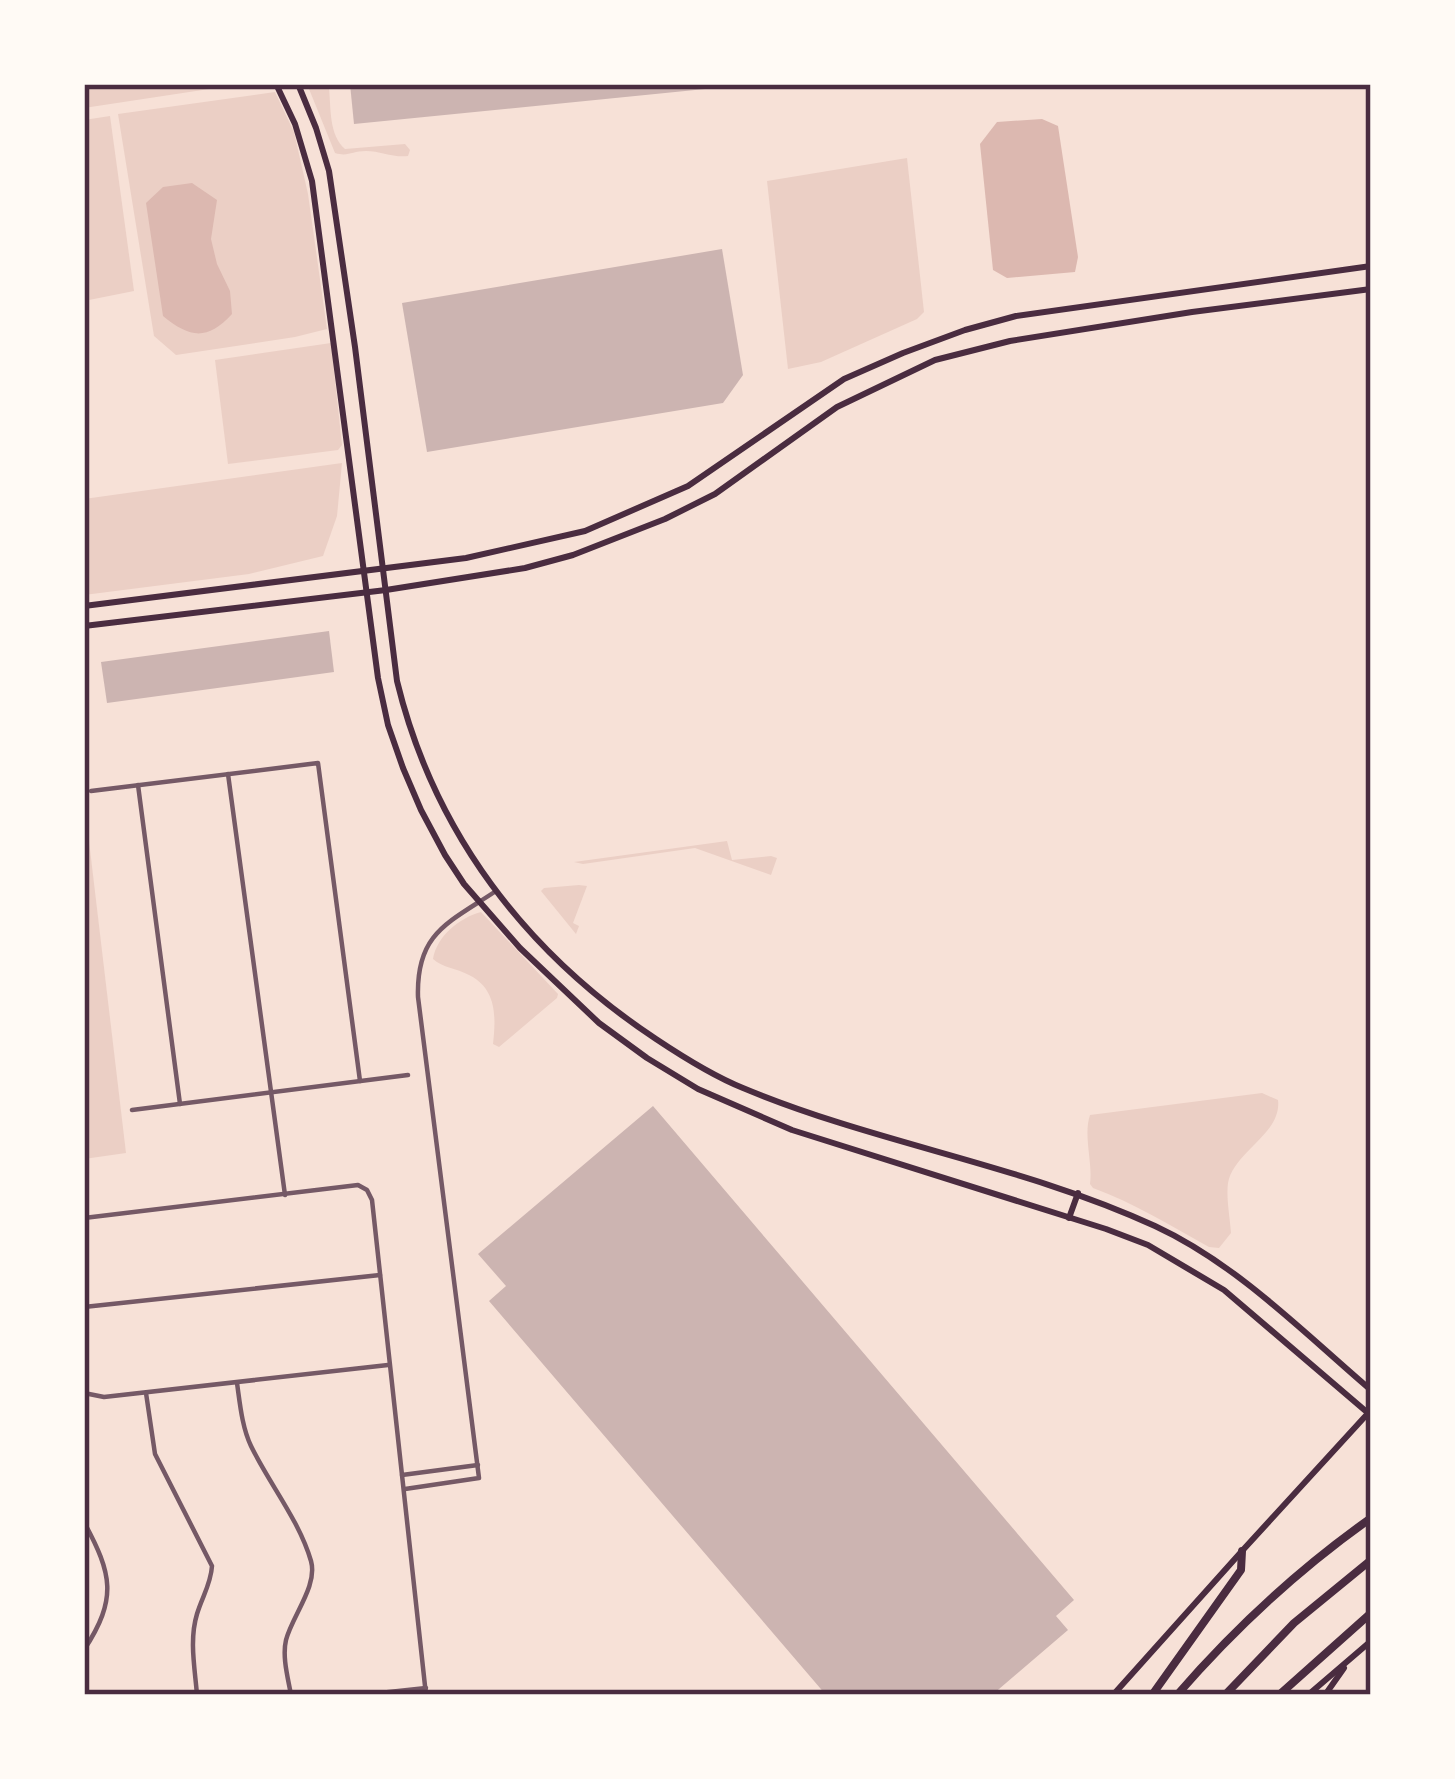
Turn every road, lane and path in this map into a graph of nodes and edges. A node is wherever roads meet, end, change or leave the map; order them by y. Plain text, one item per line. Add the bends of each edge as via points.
1 (276, 84) edge
2 (298, 84) edge
3 (329, 171) junction
4 (309, 173) junction
5 (1371, 266) edge
6 (1371, 289) edge
7 (353, 335) junction
8 (334, 338) junction
9 (928, 344) junction
10 (935, 360) junction
11 (767, 430) junction
12 (780, 448) junction
13 (383, 567) junction
14 (364, 569) junction
15 (386, 590) junction
16 (367, 592) junction
17 (84, 606) edge
18 (84, 626) edge
19 (228, 774) junction
20 (138, 785) junction
21 (91, 791) dead end
22 (496, 890) junction
23 (480, 902) junction
24 (408, 1075) dead end
25 (360, 1081) junction
26 (271, 1092) junction
27 (180, 1104) junction
28 (132, 1109) dead end
29 (1078, 1193) junction
30 (285, 1195) junction
31 (84, 1218) edge
32 (1069, 1218) junction
33 (380, 1275) junction
34 (84, 1307) edge
35 (390, 1364) junction
36 (237, 1383) junction
37 (1371, 1390) edge
38 (146, 1393) junction
39 (84, 1394) edge
40 (1370, 1412) edge
41 (478, 1465) junction
42 (402, 1475) junction
43 (404, 1490) junction
44 (1371, 1518) edge
45 (84, 1522) edge
46 (1242, 1551) junction
47 (1371, 1561) edge
48 (1371, 1613) edge
49 (1371, 1641) edge
50 (84, 1650) edge
51 (1350, 1659) junction
52 (426, 1692) edge
53 (197, 1695) edge
54 (291, 1695) edge
55 (361, 1695) edge
56 (1109, 1695) edge
57 (1153, 1695) edge
58 (1177, 1695) edge
59 (1225, 1695) edge
60 (1279, 1695) edge
61 (1308, 1695) edge
62 (1325, 1695) edge

1 - 4 main road
2 - 3 main road
3 - 4 main road
3 - 7 main road
4 - 8 main road
5 - 9 main road via 1016,316
6 - 10 main road via 1029,338
7 - 8 main road
7 - 13 main road
8 - 14 main road
9 - 10 main road
9 - 11 main road via 844,379
10 - 12 main road via 837,406
11 - 12 main road
11 - 13 main road via 688,486 585,531
12 - 15 main road via 715,494 622,538 525,568
13 - 14 main road
13 - 15 main road
14 - 16 main road
14 - 17 main road
15 - 16 main road
15 - 22 main road via 415,741 439,802
16 - 18 main road
16 - 23 main road via 388,725 403,768 445,855
19 - 20 street
19 - 25 street via 318,763
19 - 26 street
20 - 21 street
20 - 27 street
22 - 23 street
22 - 29 main road via 596,998 738,1087
23 - 32 main road via 599,1023 698,1089 792,1130
23 - 41 street via 429,941 417,970
24 - 25 street
25 - 26 street
26 - 27 street
26 - 30 street
27 - 28 street
29 - 32 main road
29 - 37 main road via 1204,1253
30 - 31 street
30 - 33 street via 367,1190
32 - 40 main road via 1148,1245 1224,1290
33 - 34 street
33 - 35 street
35 - 36 street
35 - 42 street
36 - 38 street
36 - 54 street via 249,1442 311,1562 286,1639
38 - 39 street
38 - 53 street via 155,1454 212,1566 194,1631
40 - 46 main road
41 - 42 street
41 - 43 street via 479,1478
42 - 43 street
43 - 52 street
44 - 58 highway via 1257,1610
45 - 50 street via 109,1585
46 - 56 main road
46 - 57 highway via 1241,1570
47 - 59 highway via 1294,1623
48 - 60 highway
49 - 51 main road
51 - 61 main road
51 - 62 main road
52 - 55 street

